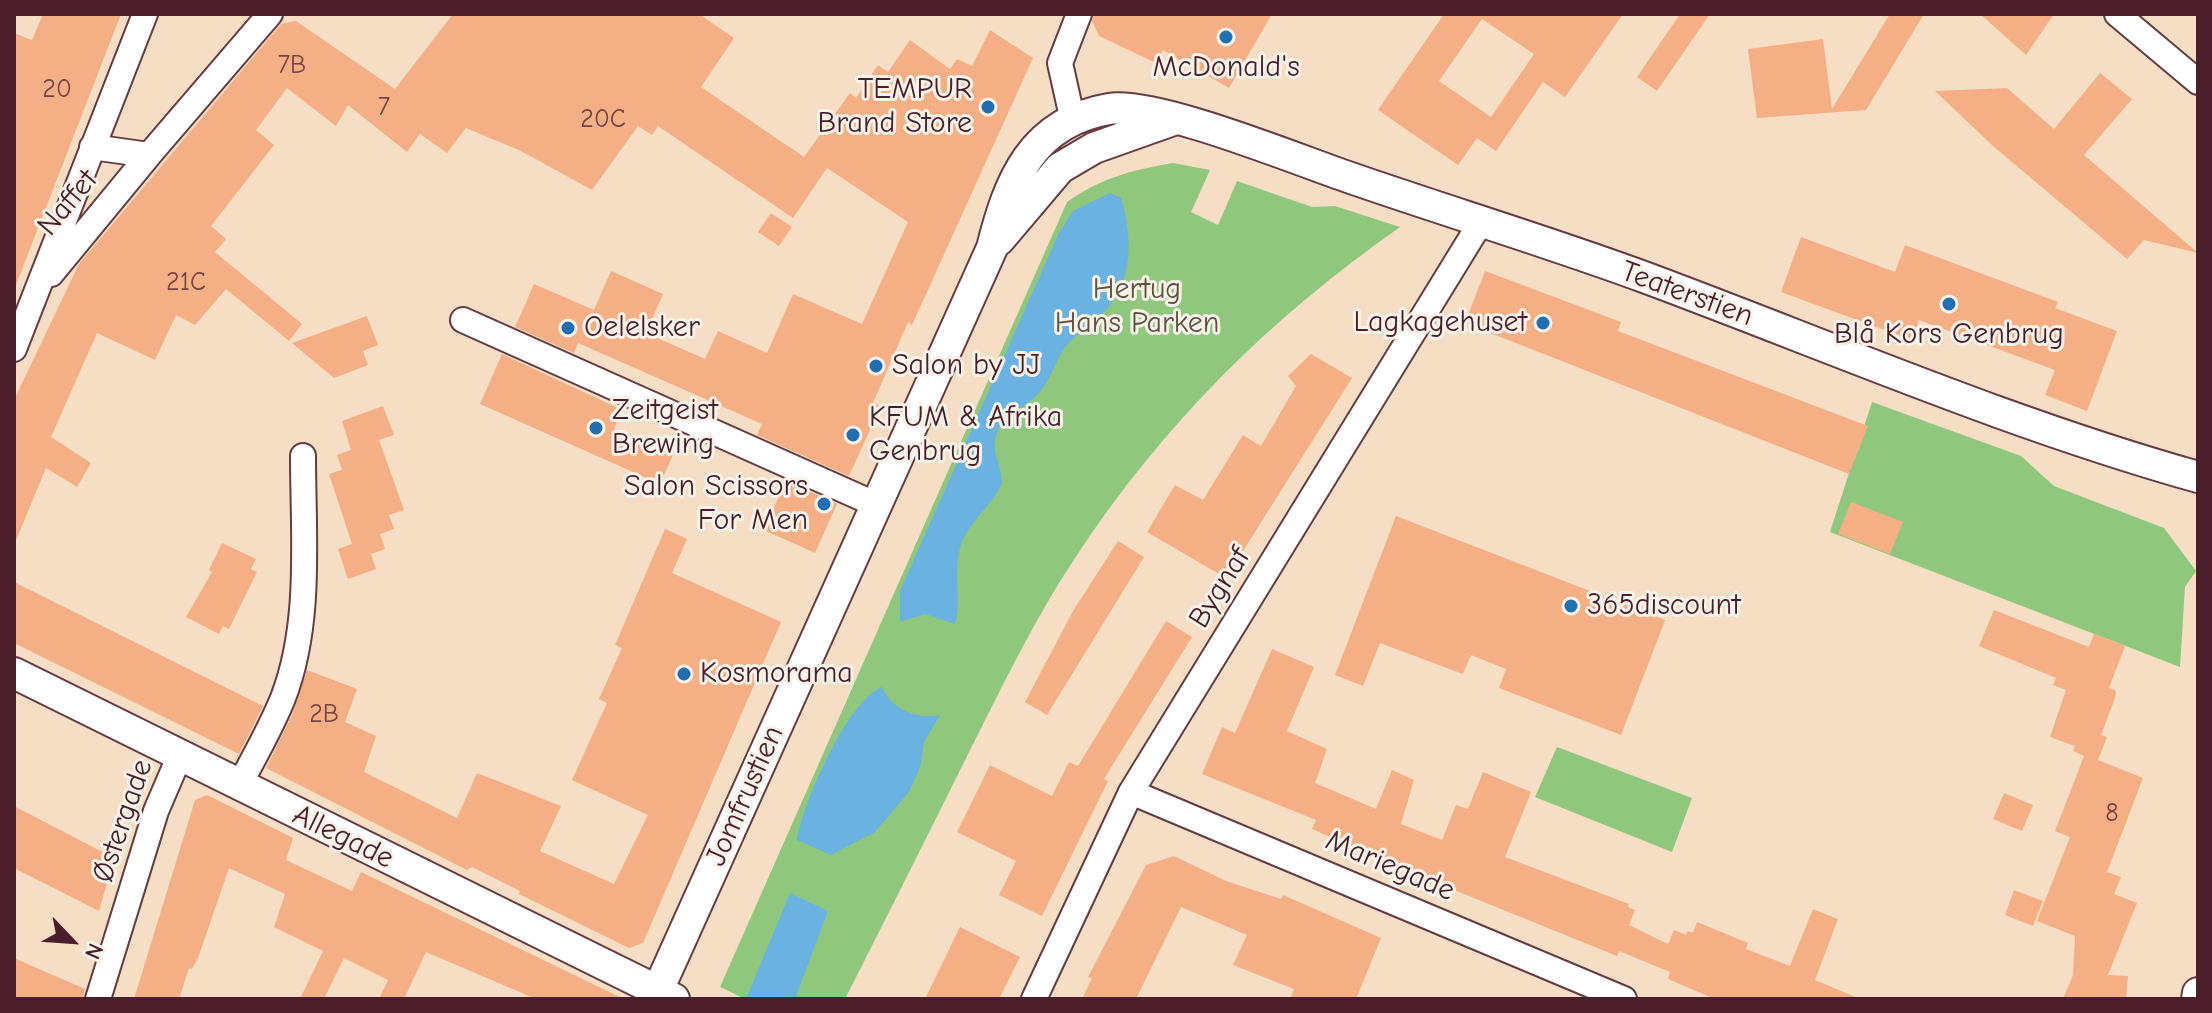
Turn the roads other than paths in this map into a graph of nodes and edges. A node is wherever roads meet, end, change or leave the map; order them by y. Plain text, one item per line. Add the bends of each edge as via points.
1 (145, 14) edge
2 (270, 14) edge
3 (1079, 14) edge
4 (2117, 14) edge
5 (2194, 79) edge
6 (1072, 117) junction
7 (1173, 120) junction
8 (92, 147) junction
9 (149, 155) junction
10 (1481, 222) junction
11 (992, 248) junction
12 (36, 292) junction
13 (463, 320) dead end
14 (14, 349) edge
15 (303, 456) dead end
16 (2198, 477) edge
17 (877, 505) junction
18 (14, 673) edge
19 (180, 755) junction
20 (239, 786) junction
21 (1131, 792) junction
22 (2198, 993) edge
23 (661, 996) edge
24 (1616, 998) edge
25 (98, 999) edge
26 (1034, 999) edge
27 (2197, 999) edge

1 - 8 street, Naffet
2 - 9 street, Naffet
3 - 6 street via 1060,63
4 - 5 street
6 - 7 street, Jomfrustien via 1132,107
6 - 11 street, Jomfrustien via 1041,141 1021,167 1005,197
7 - 10 street, Teaterstien
7 - 11 street, Jomfrustien via 1094,148 1060,168
8 - 9 street, Naffet
8 - 12 street, Naffet
9 - 12 street, Naffet
10 - 16 street, Teaterstien via 2083,442
10 - 21 street, Bygnaf
11 - 17 street, Jomfrustien
12 - 14 street, Naffet
13 - 17 street
15 - 20 street via 303,596 296,645 283,697
17 - 23 street, Jomfrustien
18 - 19 street, Allegade
19 - 20 street, Allegade
19 - 25 street, Østergade via 156,811
20 - 23 street, Allegade
21 - 24 street, Mariegade
21 - 26 street, Bygnaf
22 - 27 street

